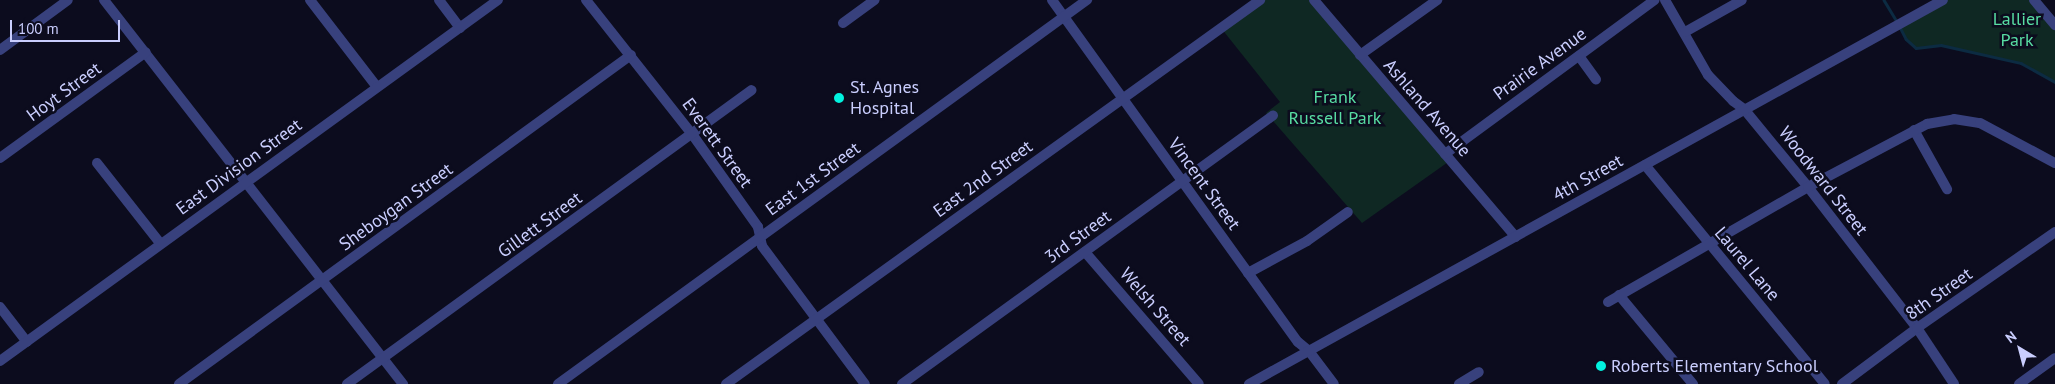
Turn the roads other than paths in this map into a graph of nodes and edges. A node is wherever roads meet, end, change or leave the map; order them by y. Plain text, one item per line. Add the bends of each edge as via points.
1 (68, 0) edge
2 (104, 0) edge
3 (310, 0) edge
4 (439, 0) edge
5 (498, 0) edge
6 (586, 0) edge
7 (875, 0) edge
8 (1052, 0) edge
9 (1086, 0) edge
10 (1260, 0) edge
11 (1314, 0) edge
12 (1437, 0) edge
13 (1655, 0) edge
14 (1665, 0) edge
15 (1742, 0) edge
16 (1943, 0) edge
17 (2034, 0) edge
18 (1064, 16) junction
19 (844, 23) dead end
20 (2055, 25) edge
21 (460, 28) junction
22 (1685, 32) junction
23 (0, 50) edge
24 (146, 52) junction
25 (631, 55) junction
26 (1360, 55) junction
27 (1579, 56) junction
28 (1596, 79) dead end
29 (377, 87) junction
30 (751, 90) dead end
31 (1122, 100) junction
32 (1744, 109) junction
33 (1273, 116) dead end
34 (1914, 130) junction
35 (692, 134) junction
36 (1444, 154) junction
37 (0, 158) edge
38 (96, 163) dead end
39 (2055, 163) edge
40 (1645, 165) junction
41 (1181, 180) junction
42 (246, 182) junction
43 (1808, 187) junction
44 (1947, 188) dead end
45 (1348, 212) dead end
46 (2055, 232) edge
47 (761, 237) junction
48 (1516, 237) junction
49 (160, 243) junction
50 (1710, 245) junction
51 (1086, 252) junction
52 (1248, 273) junction
53 (322, 281) junction
54 (1619, 296) junction
55 (1608, 302) dead end
56 (0, 307) edge
57 (816, 319) junction
58 (1917, 328) junction
59 (27, 342) junction
60 (1309, 351) junction
61 (384, 358) junction
62 (2055, 358) edge
63 (0, 362) edge
64 (1479, 372) dead end
65 (180, 384) edge
66 (347, 384) edge
67 (403, 384) edge
68 (558, 384) edge
69 (726, 384) edge
70 (865, 384) edge
71 (902, 384) edge
72 (1200, 384) edge
73 (1249, 384) edge
74 (1334, 384) edge
75 (1459, 384) edge
76 (1693, 384) edge
77 (1825, 384) edge
78 (1842, 384) edge
79 (1954, 384) edge
80 (2019, 384) edge

1 - 23 street
2 - 24 street
3 - 29 street
4 - 21 street
5 - 21 street, East Division Street
6 - 25 street, Everett Street
7 - 19 street
8 - 18 street, Vincent Street
9 - 18 street, East 1st Street
10 - 31 street, East 2nd Street
11 - 26 street, Ashland Avenue
12 - 26 street
13 - 27 street, Prairie Avenue
14 - 22 street, Woodward Street
15 - 22 street
16 - 32 street, 4th Street
17 - 20 street
18 - 31 street, Vincent Street
18 - 47 street, East 1st Street
21 - 29 street, East Division Street
22 - 32 street, Woodward Street via 1708,75
24 - 37 street, Hoyt Street
24 - 42 street
25 - 35 street, Everett Street
25 - 53 street, Sheboygan Street
26 - 36 street, Ashland Avenue
27 - 28 street
27 - 36 street, Prairie Avenue
29 - 42 street, East Division Street
30 - 35 street, Gillett Street
31 - 41 street, Vincent Street
31 - 57 street, East 2nd Street
32 - 40 street, 4th Street
32 - 43 street, Woodward Street
33 - 41 street, 3rd Street
34 - 39 street via 1948,120 1977,122
34 - 43 street
34 - 44 street
35 - 47 street, Everett Street via 758,227
35 - 61 street, Gillett Street
36 - 48 street, Ashland Avenue
38 - 49 street
40 - 48 street, 4th Street
40 - 50 street, Laurel Lane
41 - 51 street, 3rd Street
41 - 52 street, Vincent Street
42 - 49 street, East Division Street
42 - 53 street
43 - 50 street
43 - 58 street, Woodward Street
45 - 52 street via 1307,241
46 - 58 street, 8th Street
47 - 57 street, Everett Street via 762,246
47 - 68 street, East 1st Street
48 - 60 street, 4th Street
49 - 59 street, East Division Street
50 - 54 street
50 - 77 street, Laurel Lane
51 - 71 street, 3rd Street
51 - 72 street, Welsh Street
52 - 60 street, Vincent Street via 1298,342
53 - 61 street
53 - 65 street, Sheboygan Street
54 - 55 street
54 - 76 street
56 - 59 street
57 - 69 street, East 2nd Street
57 - 70 street, Everett Street
58 - 78 street, 8th Street
58 - 79 street, Woodward Street
59 - 63 street, East Division Street
60 - 73 street, 4th Street
60 - 74 street, Vincent Street
61 - 66 street, Gillett Street
61 - 67 street
62 - 80 street
64 - 75 street

